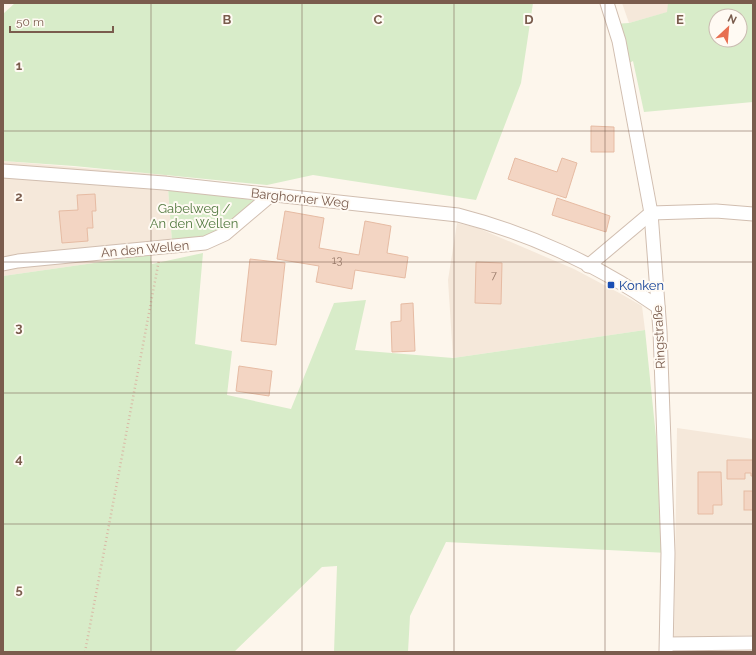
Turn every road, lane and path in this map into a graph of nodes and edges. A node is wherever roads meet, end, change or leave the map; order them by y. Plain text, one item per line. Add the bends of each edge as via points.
1 (607, 3) edge
2 (3, 171) edge
3 (271, 195) junction
4 (651, 213) junction
5 (753, 214) edge
6 (161, 247) junction
7 (3, 264) edge
8 (588, 266) junction
9 (658, 307) junction
10 (753, 643) edge
11 (667, 648) edge
12 (85, 652) edge

1 - 4 street, Ringstraße via 620,40
2 - 3 street, Barghorner Weg via 164,182
3 - 6 street, An den Wellen via 224,234 205,243
3 - 8 street, Barghorner Weg via 458,214 499,226
4 - 5 street via 716,211
4 - 8 street
4 - 9 street, Ringstraße
6 - 7 street, An den Wellen
6 - 12 path
8 - 9 street, Barghorner Weg via 633,290
9 - 11 street, Ringstraße via 668,553
10 - 11 street

